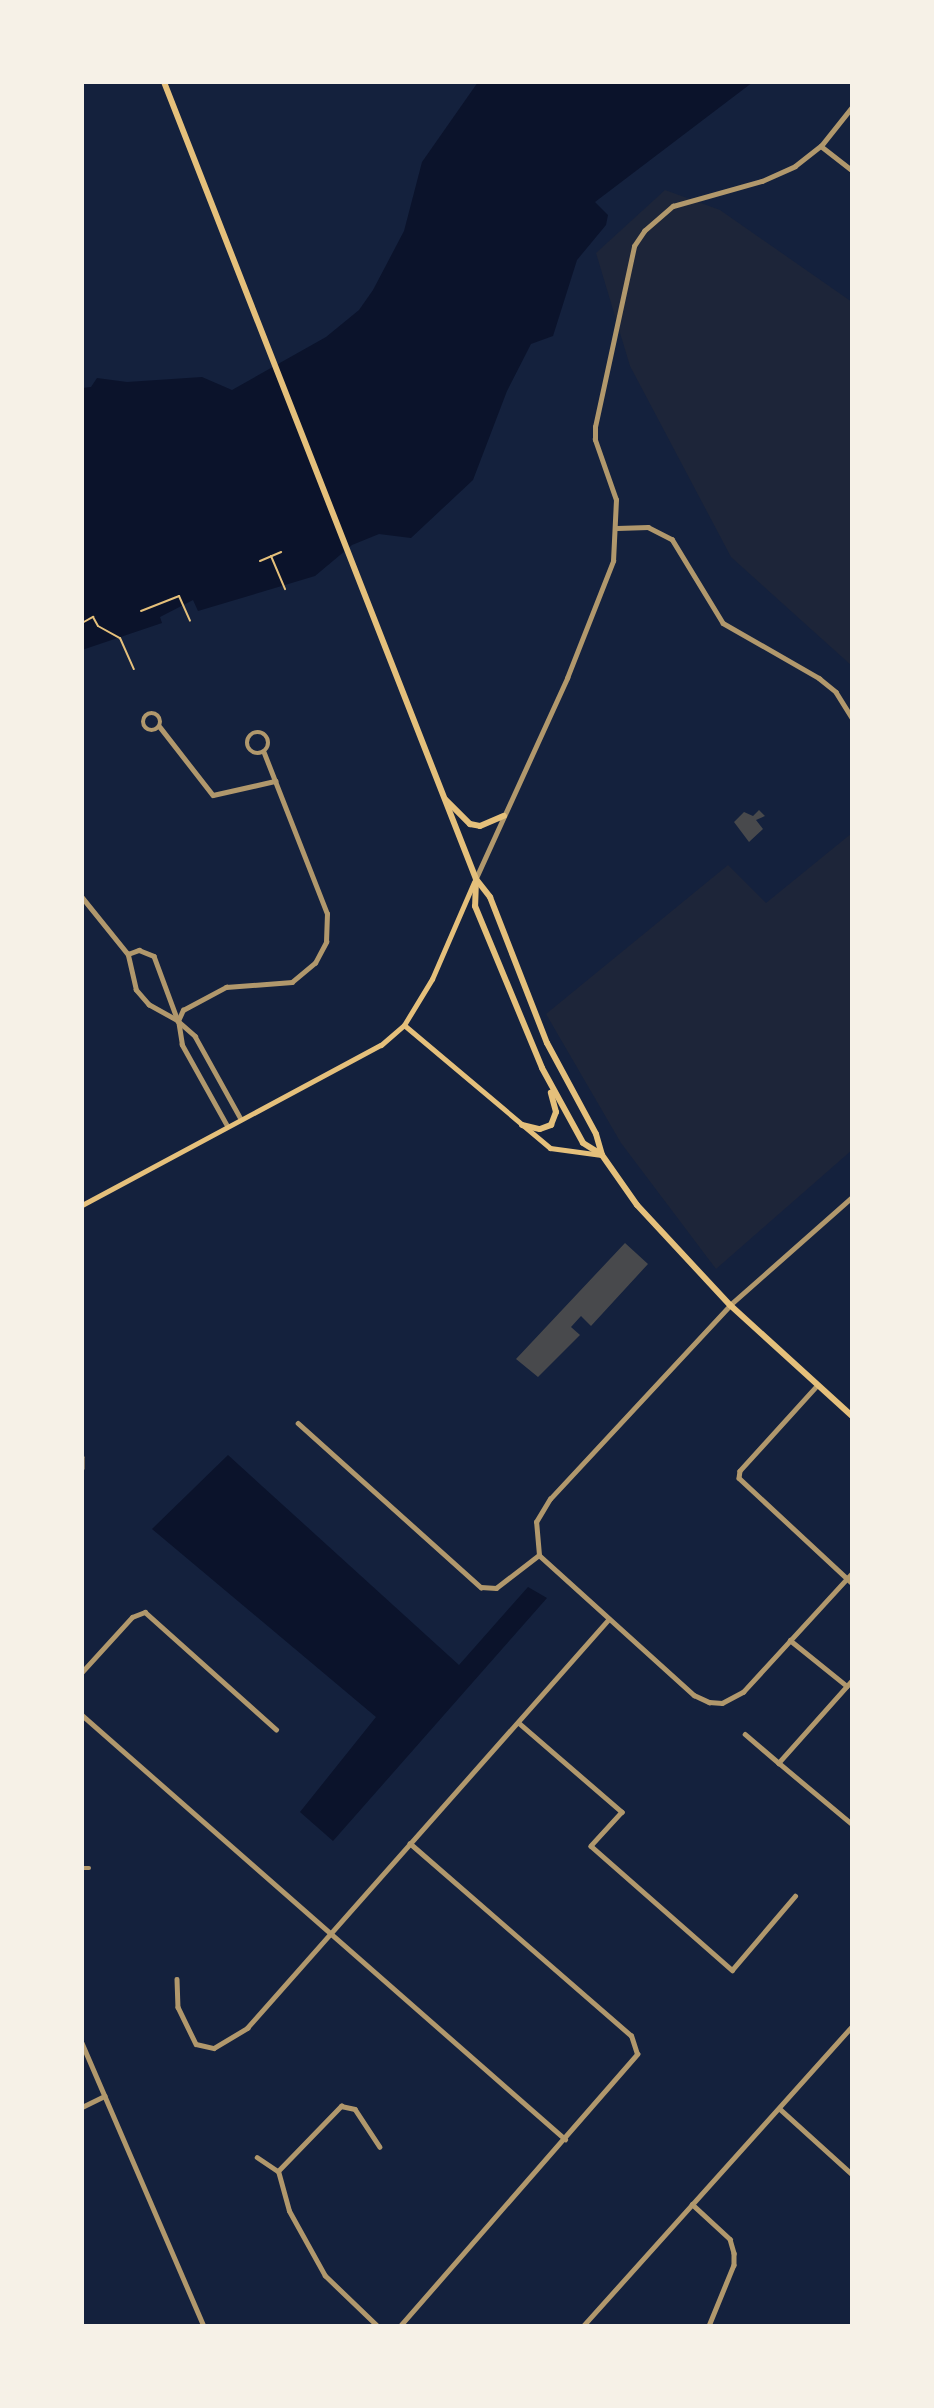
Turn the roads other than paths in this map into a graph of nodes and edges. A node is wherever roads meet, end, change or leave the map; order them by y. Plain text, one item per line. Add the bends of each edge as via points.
1 (164, 82) edge
2 (852, 107) edge
3 (821, 146) junction
4 (852, 170) edge
5 (617, 528) junction
6 (852, 718) edge
7 (160, 727) junction
8 (264, 753) junction
9 (275, 781) junction
10 (443, 796) junction
11 (504, 816) junction
12 (476, 879) junction
13 (82, 897) edge
14 (128, 954) junction
15 (178, 1021) junction
16 (404, 1025) junction
17 (547, 1077) junction
18 (241, 1119) junction
19 (522, 1125) junction
20 (228, 1126) junction
21 (602, 1155) junction
22 (852, 1197) edge
23 (82, 1205) edge
24 (730, 1306) junction
25 (818, 1385) junction
26 (852, 1416) edge
27 (298, 1423) dead end
28 (82, 1457) edge
29 (83, 1467) edge
30 (539, 1555) junction
31 (852, 1573) edge
32 (847, 1579) junction
33 (852, 1583) edge
34 (608, 1620) junction
35 (790, 1640) junction
36 (82, 1672) edge
37 (852, 1681) edge
38 (847, 1686) junction
39 (82, 1715) edge
40 (519, 1723) junction
41 (276, 1729) dead end
42 (745, 1734) dead end
43 (779, 1763) junction
44 (852, 1824) edge
45 (410, 1844) junction
46 (82, 1868) edge
47 (89, 1868) dead end
48 (795, 1896) dead end
49 (330, 1933) junction
50 (177, 1979) dead end
51 (852, 2026) edge
52 (82, 2043) edge
53 (105, 2096) junction
54 (82, 2106) edge
55 (780, 2109) junction
56 (565, 2139) junction
57 (380, 2147) dead end
58 (257, 2157) dead end
59 (278, 2171) junction
60 (852, 2174) edge
61 (692, 2204) junction
62 (204, 2326) edge
63 (377, 2326) edge
64 (400, 2326) edge
65 (583, 2326) edge
66 (709, 2326) edge

1 - 10 main road
2 - 3 street
3 - 4 street
3 - 5 street via 795,166 762,181 673,206 643,230 634,246 595,426 595,440 616,500
5 - 6 street via 648,527 672,539 723,623 819,678 836,692
5 - 11 street via 612,561 567,678
7 - 7 street via 156,714 144,717 147,730
7 - 9 street via 213,794
8 - 8 street via 268,736 254,733 248,748 257,755
8 - 9 street
9 - 15 street via 327,914 326,942 305,974 292,982 226,987 183,1010
10 - 11 main road via 470,824 490,825
10 - 12 main road
11 - 12 street
12 - 16 main road via 432,979
12 - 17 main road via 475,906
12 - 21 main road via 490,897 547,1043 596,1134
13 - 14 street
14 - 15 street via 136,990 149,1004
14 - 15 street via 139,950 154,956
15 - 18 street via 195,1036
15 - 20 street via 182,1045
16 - 18 main road via 343,1068
16 - 19 main road
17 - 19 main road via 555,1120 540,1129
17 - 21 main road via 583,1143
18 - 20 main road
19 - 21 main road via 550,1148
20 - 23 main road
21 - 24 main road via 637,1206
22 - 24 street
24 - 25 main road
24 - 30 street via 542,1510 535,1532
25 - 26 main road
25 - 32 street via 740,1471 739,1478
27 - 30 street via 481,1587 496,1588
28 - 29 street
30 - 34 street
31 - 32 street
32 - 33 street
32 - 35 street
34 - 35 street via 694,1695 709,1702 722,1703 743,1692
34 - 40 street
35 - 38 street
36 - 41 street via 132,1617 145,1612
37 - 38 street
38 - 43 street
39 - 49 street
40 - 45 street
40 - 48 street via 622,1812 591,1846 732,1970
42 - 43 street
43 - 44 street
45 - 49 street
45 - 56 street via 631,2036 635,2059
46 - 47 street
49 - 50 street via 247,2028 214,2048 196,2044 178,2007
49 - 56 street
51 - 55 street
52 - 53 street
53 - 54 street
53 - 62 street
55 - 60 street
55 - 61 street
56 - 64 street
57 - 59 street via 355,2109 341,2106
58 - 59 street
59 - 63 street via 289,2211 325,2276
61 - 65 street
61 - 66 street via 730,2239 734,2253 734,2265

